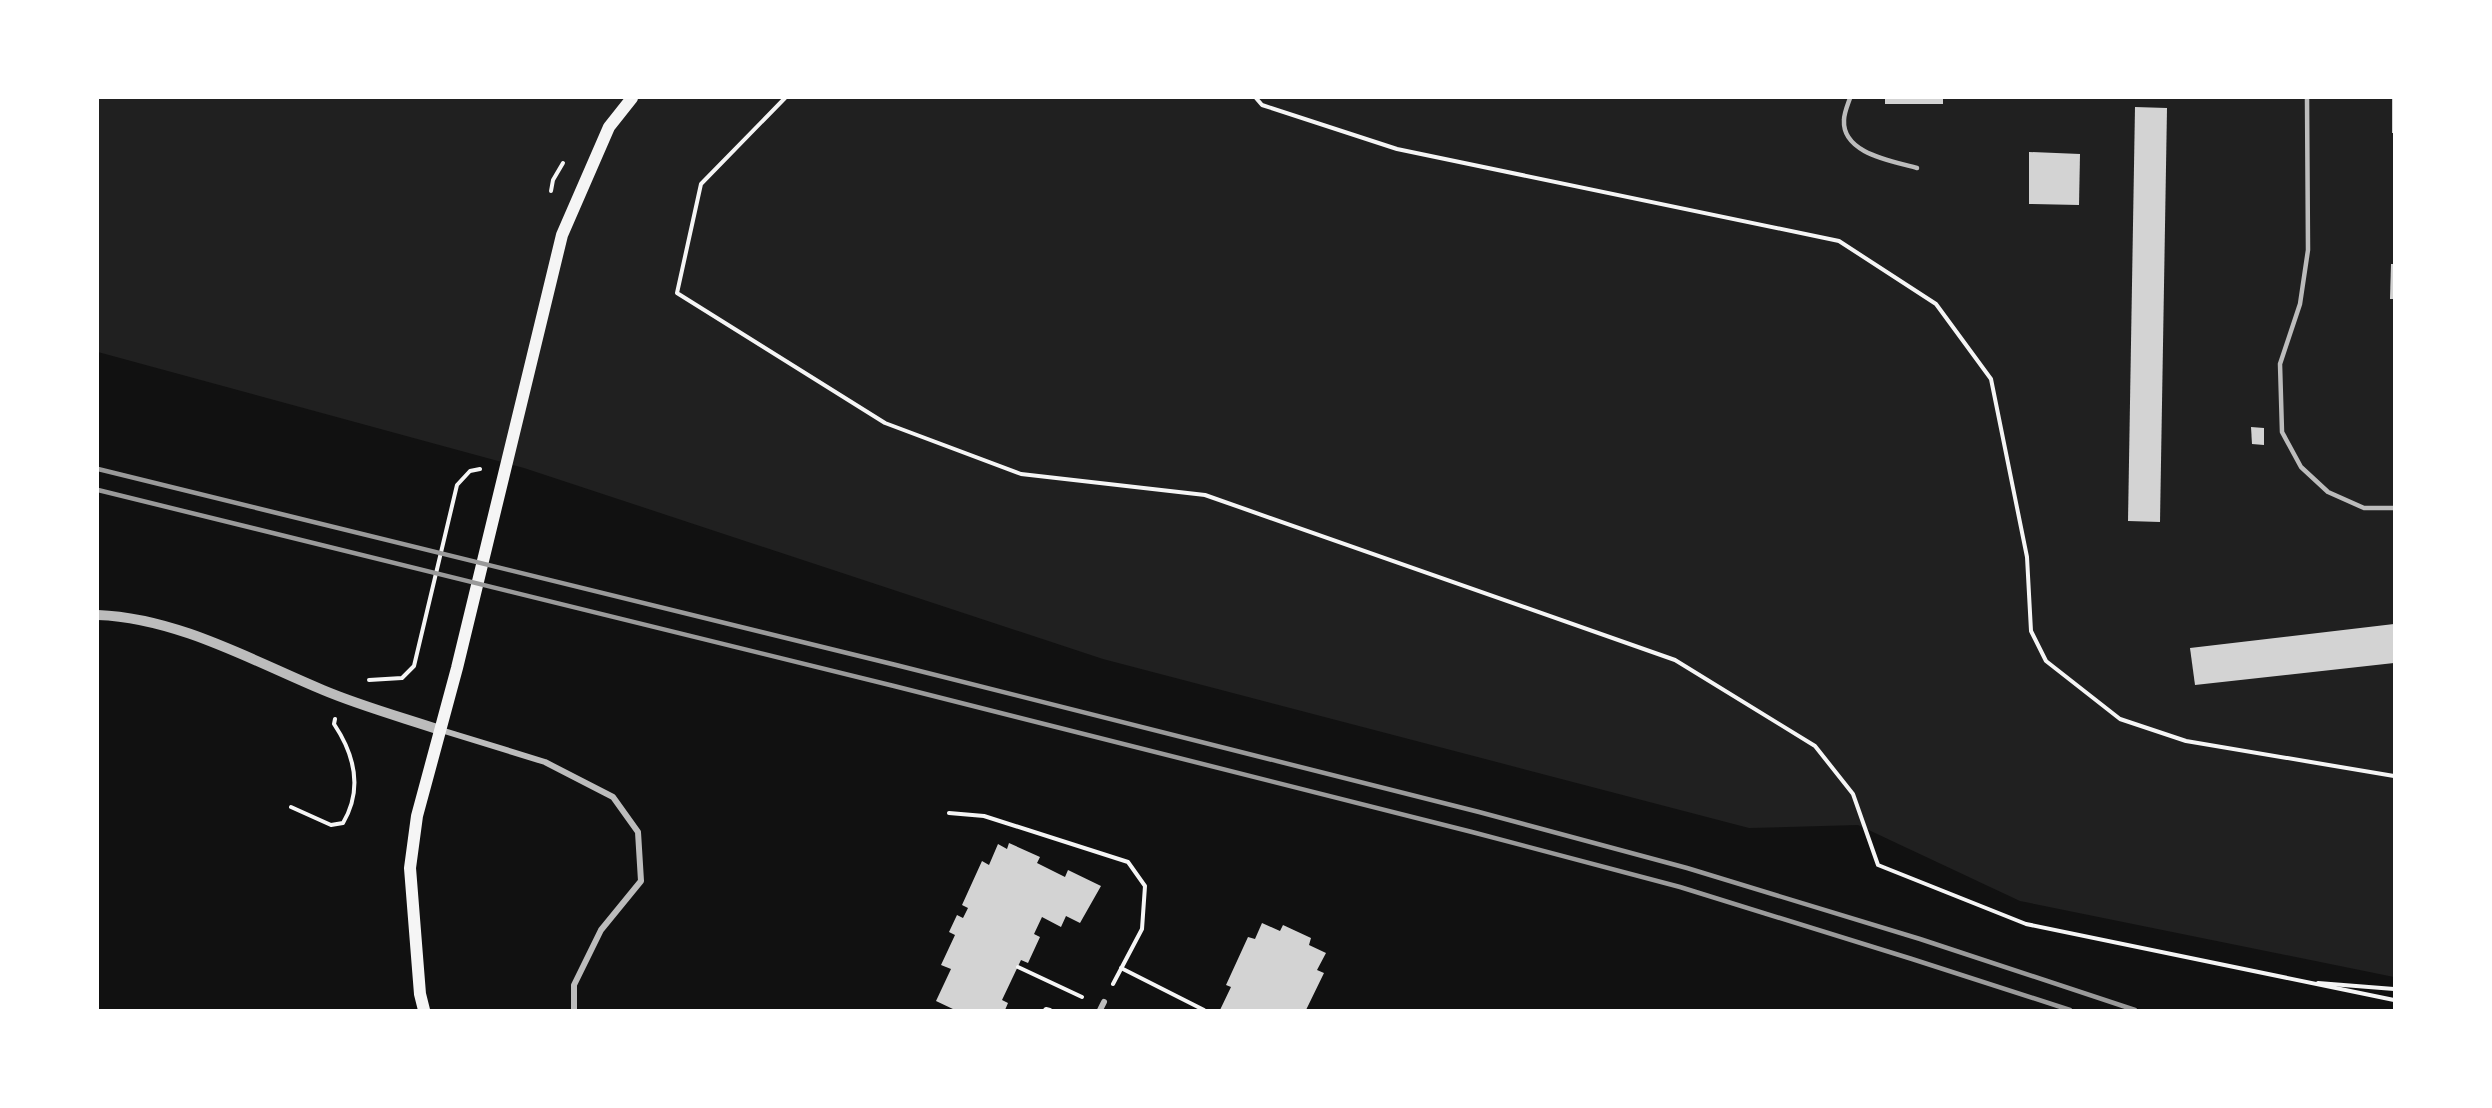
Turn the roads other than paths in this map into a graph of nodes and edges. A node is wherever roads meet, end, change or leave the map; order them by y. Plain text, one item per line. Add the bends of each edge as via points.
1 (632, 98) edge
2 (1850, 98) edge
3 (2307, 98) edge
4 (1917, 168) dead end
5 (2394, 508) edge
6 (98, 615) edge
7 (440, 730) junction
8 (424, 1011) edge
9 (574, 1011) edge

1 - 7 main road via 609,127 562,235
2 - 4 lane via 1843,121 1848,137 1864,153
3 - 5 lane via 2308,250 2300,304 2280,364 2282,432 2301,467 2328,492 2364,508
6 - 7 street via 126,616 173,629 342,698
7 - 8 main road via 417,816 410,868
7 - 9 street via 545,762 613,797 638,832 641,882 601,930 574,985

